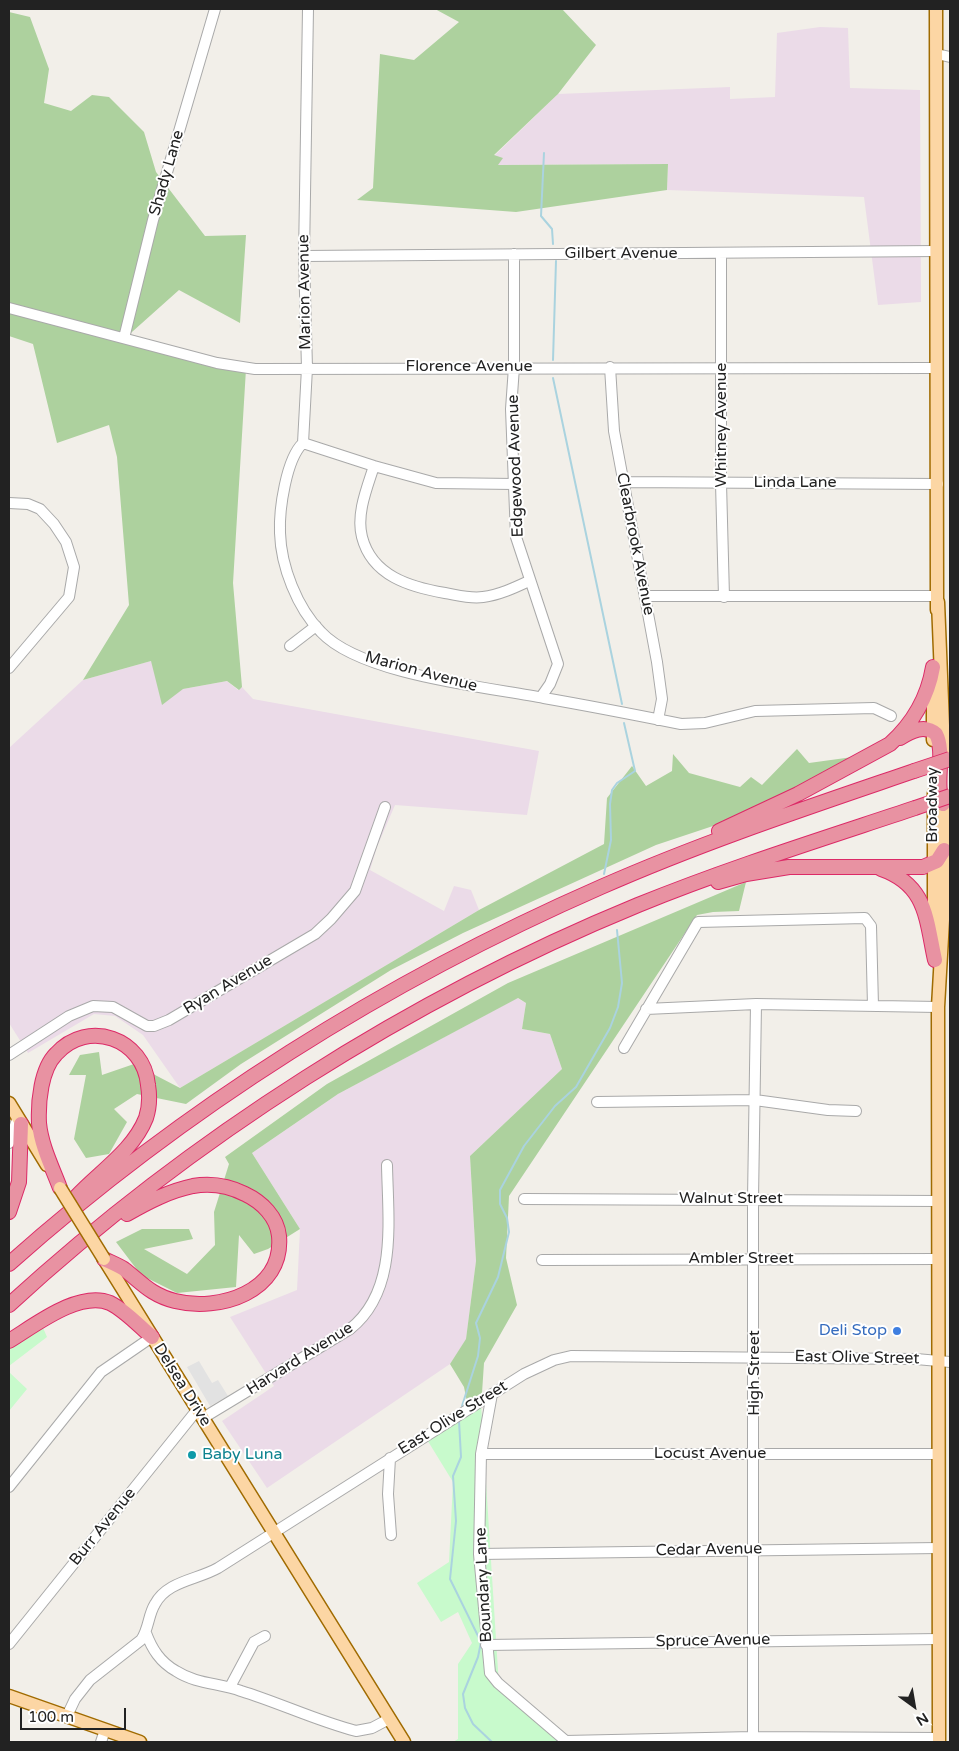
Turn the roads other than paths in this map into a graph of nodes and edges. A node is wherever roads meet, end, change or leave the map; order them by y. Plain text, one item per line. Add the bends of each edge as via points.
1 (215, 9) edge
2 (308, 9) edge
3 (936, 9) edge
4 (937, 54) junction
5 (950, 57) edge
6 (937, 251) junction
7 (721, 253) junction
8 (514, 254) junction
9 (304, 256) junction
10 (9, 308) edge
11 (124, 338) junction
12 (514, 367) junction
13 (610, 367) junction
14 (307, 368) junction
15 (722, 368) junction
16 (937, 368) junction
17 (303, 443) junction
18 (374, 466) junction
19 (622, 482) junction
20 (721, 482) junction
21 (514, 484) junction
22 (938, 484) junction
23 (9, 504) edge
24 (529, 581) junction
25 (646, 596) junction
26 (724, 597) junction
27 (938, 599) junction
28 (316, 626) junction
29 (290, 646) dead end
30 (9, 668) edge
31 (933, 668) junction
32 (541, 697) junction
33 (891, 716) dead end
34 (658, 720) junction
35 (933, 731) junction
36 (890, 744) junction
37 (950, 759) edge
38 (947, 800) edge
39 (385, 807) dead end
40 (944, 850) junction
41 (933, 865) junction
42 (871, 866) junction
43 (603, 886) junction
44 (636, 906) junction
45 (935, 960) junction
46 (756, 1004) junction
47 (873, 1006) junction
48 (938, 1007) junction
49 (646, 1009) junction
50 (624, 1048) dead end
51 (9, 1055) edge
52 (755, 1100) junction
53 (597, 1102) dead end
54 (9, 1103) edge
55 (856, 1111) dead end
56 (20, 1120) junction
57 (9, 1143) edge
58 (387, 1165) dead end
59 (60, 1188) junction
60 (524, 1199) dead end
61 (753, 1199) junction
62 (939, 1201) junction
63 (9, 1212) edge
64 (55, 1224) junction
65 (94, 1232) junction
66 (939, 1258) junction
67 (104, 1259) junction
68 (542, 1260) dead end
69 (754, 1260) junction
70 (9, 1264) edge
71 (9, 1306) edge
72 (152, 1337) junction
73 (9, 1341) edge
74 (754, 1357) junction
75 (944, 1361) edge
76 (492, 1394) junction
77 (200, 1414) junction
78 (481, 1454) junction
79 (755, 1454) junction
80 (939, 1454) junction
81 (390, 1458) junction
82 (9, 1487) edge
83 (272, 1532) junction
84 (391, 1535) dead end
85 (939, 1548) junction
86 (753, 1549) junction
87 (479, 1554) junction
88 (146, 1633) junction
89 (265, 1636) dead end
90 (939, 1639) junction
91 (753, 1641) junction
92 (9, 1644) edge
93 (486, 1645) junction
94 (230, 1687) junction
95 (10, 1700) edge
96 (67, 1716) junction
97 (389, 1719) junction
98 (103, 1736) edge
99 (753, 1740) edge
100 (939, 1740) edge
101 (140, 1742) edge
102 (404, 1742) edge
103 (566, 1742) edge

1 - 11 street, Shady Lane via 153,220
2 - 9 street, Marion Avenue
3 - 4 main road, Broadway
4 - 5 street
4 - 6 main road, Broadway
6 - 7 street, Gilbert Avenue
6 - 16 main road, Broadway
7 - 8 street, Gilbert Avenue
7 - 15 street, Whitney Avenue
8 - 9 street, Gilbert Avenue
8 - 12 street, Edgewood Avenue
9 - 14 street, Marion Avenue
10 - 11 street, Florence Avenue
11 - 14 street, Florence Avenue via 236,367
12 - 13 street, Florence Avenue
12 - 14 street, Florence Avenue
12 - 21 street, Edgewood Avenue via 511,409
13 - 15 street, Florence Avenue
13 - 19 street, Clearbrook Avenue via 614,431
14 - 17 street, Marion Avenue
15 - 16 street, Florence Avenue
15 - 20 street, Whitney Avenue
16 - 22 main road, Broadway
17 - 18 street
17 - 28 street, Marion Avenue via 297,448 284,491 280,544 292,588
18 - 21 street via 436,483
18 - 24 street via 362,510 361,528 369,553 386,574 428,590 472,598 498,594
19 - 20 street, Linda Lane
19 - 25 street, Clearbrook Avenue
20 - 22 street, Linda Lane
20 - 26 street, Whitney Avenue
21 - 24 street, Edgewood Avenue via 516,537
22 - 27 main road, Broadway
23 - 30 street via 28,504 40,509 66,542 74,567 69,597
24 - 32 street, Edgewood Avenue via 558,664
25 - 26 street
25 - 34 street, Clearbrook Avenue via 662,700
26 - 27 street
27 - 31 main road, Broadway
27 - 38 main road, Broadway
28 - 29 street
28 - 32 street, Marion Avenue via 351,653 385,665 455,683
31 - 35 main road, Broadway
31 - 36 highway via 917,711
32 - 34 street, Marion Avenue
33 - 34 street, Marion Avenue via 874,708 755,711 697,724
35 - 36 highway via 911,731
35 - 38 highway via 939,745 940,796
35 - 41 main road, Broadway
36 - 43 highway via 798,794
37 - 43 highway, bridge via 733,834
38 - 40 main road, Broadway
38 - 44 highway, bridge via 792,847
39 - 51 street, Ryan Avenue via 355,891 315,934 154,1026 147,1026 114,1007 93,1006 69,1016
40 - 41 highway
40 - 48 main road, Broadway
41 - 42 highway
41 - 45 main road, Broadway
42 - 44 highway via 769,870
42 - 45 highway via 897,876 915,891 924,909
43 - 64 highway via 465,952 332,1026 188,1121
44 - 65 highway via 497,970 372,1039 282,1094
45 - 48 main road, Broadway
46 - 47 street
46 - 49 street
46 - 52 street, High Street
47 - 48 street
47 - 49 street via 872,930 865,918 698,922
48 - 62 main road, Broadway
49 - 50 street
52 - 53 street
52 - 55 street
52 - 61 street, High Street
54 - 56 main road, Delsea Drive
56 - 57 street
56 - 59 main road, Delsea Drive
56 - 63 highway via 20,1182
58 - 77 street, Harvard Avenue via 385,1270 374,1303 362,1320
59 - 64 highway via 39,1123 44,1079 54,1055 63,1047 90,1036 105,1035 130,1047 138,1056 148,1074 150,1102 136,1136 76,1196
59 - 67 main road, Delsea Drive, bridge
60 - 61 street, Walnut Street
61 - 62 street, Walnut Street
61 - 69 street, High Street
62 - 66 main road, Broadway
64 - 70 highway
65 - 67 highway via 159,1197 209,1185 233,1189 256,1200 272,1216 279,1233 277,1260 266,1279 242,1295 216,1303 194,1305 165,1298
65 - 71 highway
66 - 69 street, Ambler Street
66 - 75 main road, Broadway
67 - 72 main road, Delsea Drive
68 - 69 street, Ambler Street
69 - 74 street, High Street
72 - 73 highway via 111,1304 89,1300 68,1306
72 - 77 main road, Delsea Drive
72 - 82 street via 101,1372
74 - 75 street, East Olive Street
74 - 76 street, East Olive Street via 562,1357
74 - 79 street, High Street
75 - 80 main road, Broadway
76 - 78 street, Boundary Lane
76 - 81 street, East Olive Street
77 - 83 main road, Delsea Drive
77 - 92 street, Burr Avenue
78 - 79 street, Locust Avenue
78 - 87 street, Boundary Lane
79 - 80 street, Locust Avenue
79 - 86 street, High Street
80 - 85 main road, Broadway
81 - 83 street, East Olive Street
81 - 84 street
83 - 88 street, East Olive Street via 218,1568 165,1590 152,1611
83 - 97 main road, Delsea Drive
85 - 86 street, Cedar Avenue
85 - 90 main road, Broadway
86 - 87 street, Cedar Avenue
86 - 91 street, High Street
87 - 93 street, Boundary Lane
88 - 94 street via 157,1655 175,1671 197,1681
88 - 96 street, East Olive Street via 136,1646 90,1680
89 - 94 street via 254,1642
90 - 91 street, Spruce Avenue
90 - 100 main road, Broadway
91 - 93 street, Spruce Avenue
91 - 99 street, High Street
93 - 103 street, Boundary Lane via 490,1673 498,1683
94 - 97 street via 356,1732
95 - 96 main road
96 - 98 main road
97 - 102 main road, Delsea Drive
98 - 101 main road
99 - 100 street
99 - 103 street

